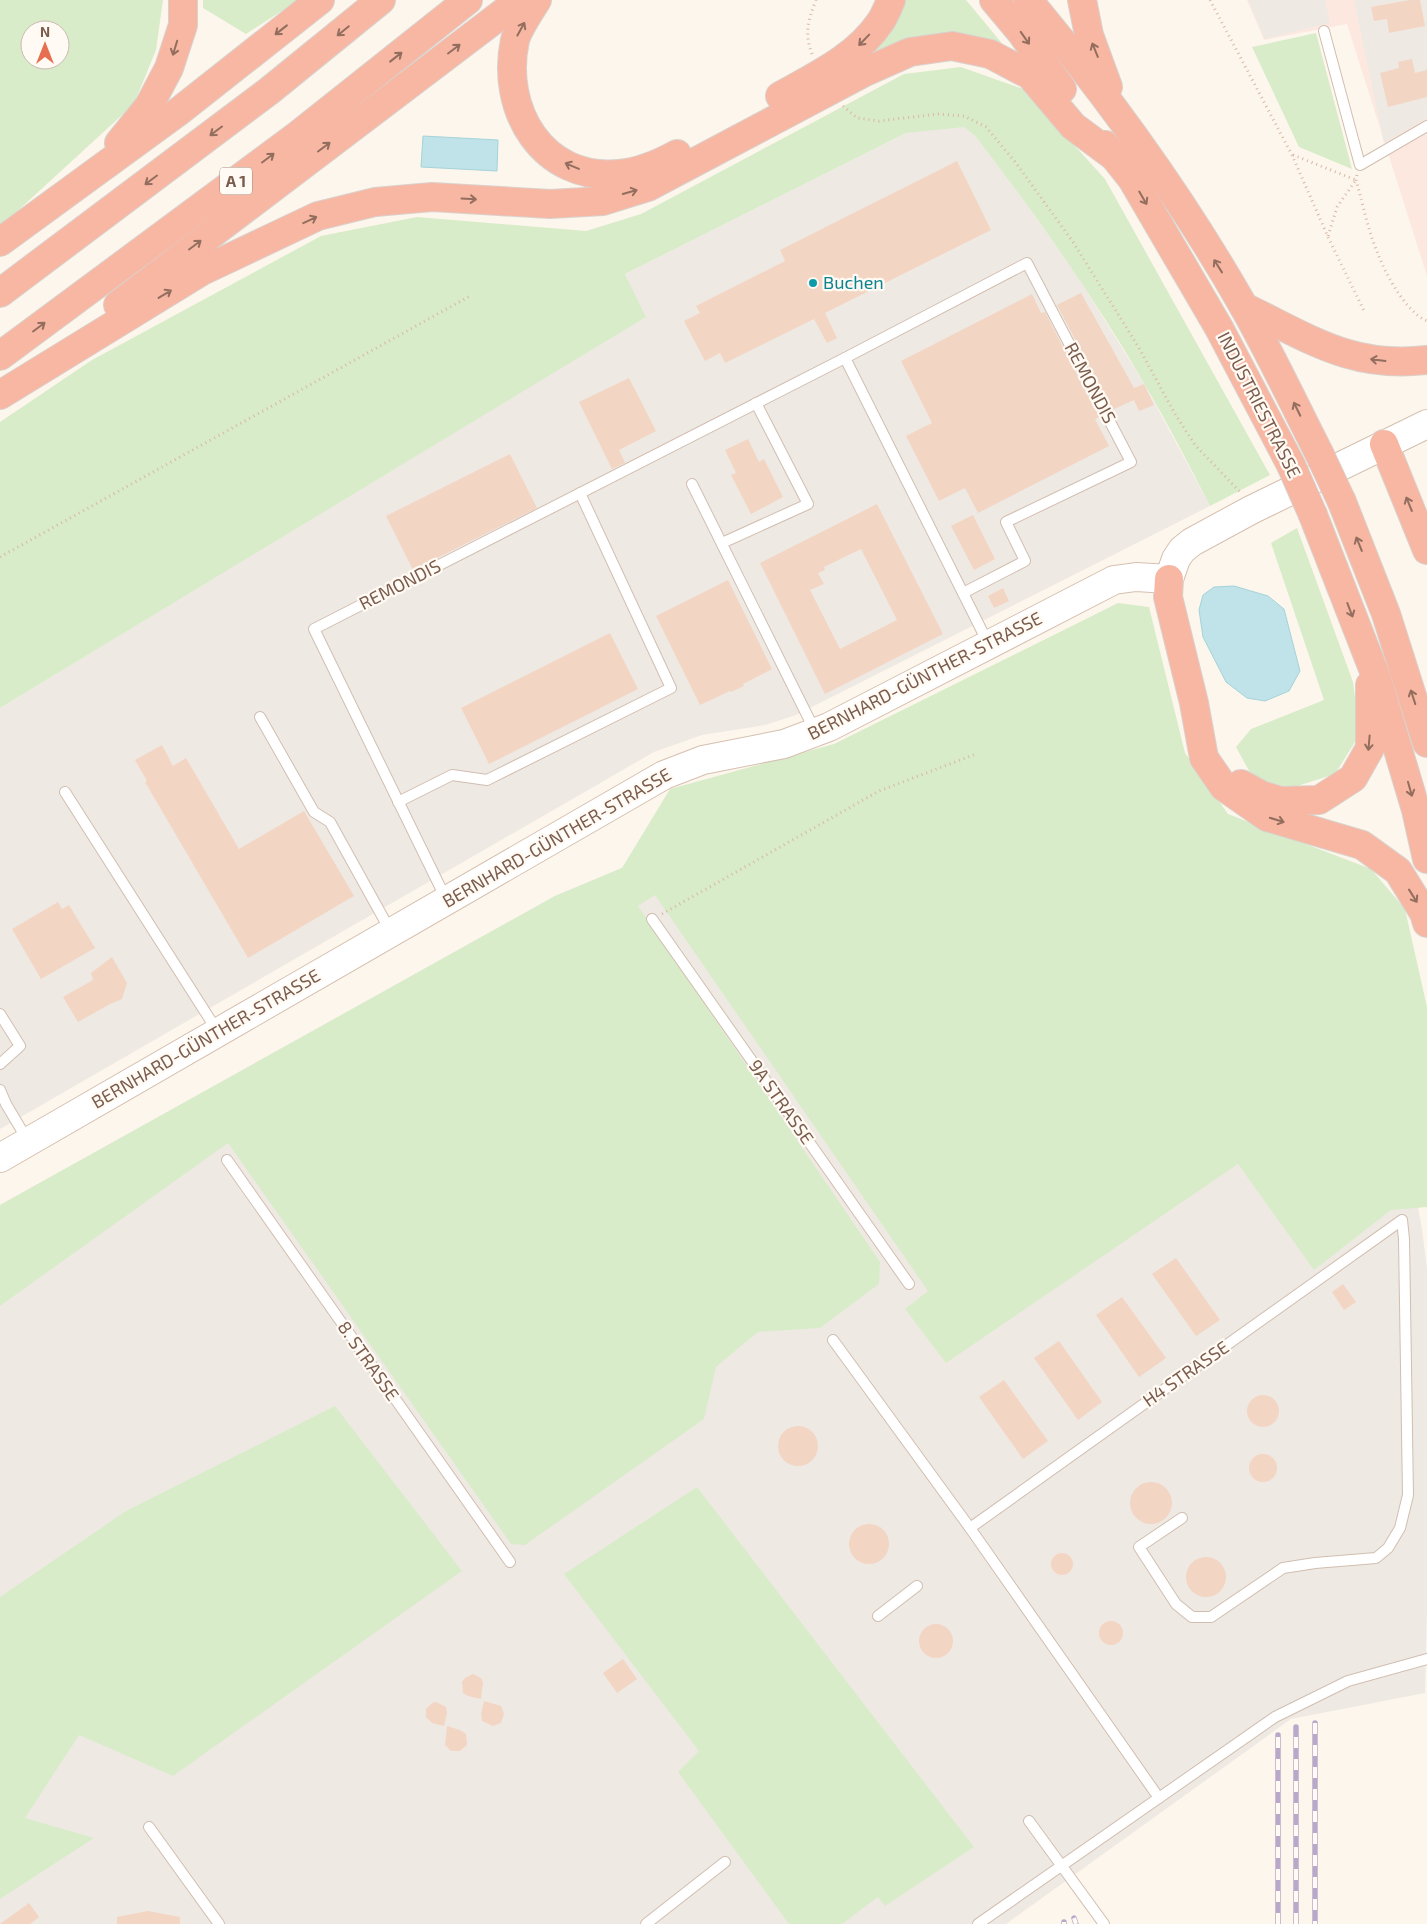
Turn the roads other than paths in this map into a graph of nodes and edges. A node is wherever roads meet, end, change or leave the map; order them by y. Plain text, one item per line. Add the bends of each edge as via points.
1 (183, 0) edge
2 (320, 0) edge
3 (381, 0) edge
4 (468, 0) edge
5 (520, 0) edge
6 (537, 0) edge
7 (891, 0) edge
8 (994, 0) edge
9 (1028, 0) edge
10 (1082, 0) edge
11 (1324, 31) dead end
12 (1117, 112) junction
13 (1427, 126) edge
14 (1116, 158) junction
15 (0, 242) edge
16 (0, 293) edge
17 (1244, 307) junction
18 (0, 356) edge
19 (845, 358) junction
20 (1427, 360) edge
21 (2, 393) edge
22 (756, 403) junction
23 (1427, 424) edge
24 (1384, 444) junction
25 (692, 484) dead end
26 (580, 493) junction
27 (722, 543) junction
28 (1427, 550) edge
29 (1169, 579) junction
30 (963, 593) junction
31 (989, 645) junction
32 (1369, 659) junction
33 (1194, 703) junction
34 (260, 717) dead end
35 (815, 732) junction
36 (1427, 743) edge
37 (65, 792) dead end
38 (398, 802) junction
39 (1427, 859) edge
40 (447, 900) junction
41 (652, 919) road end
42 (1427, 923) edge
43 (391, 933) junction
44 (0, 1014) edge
45 (218, 1032) junction
46 (0, 1064) edge
47 (0, 1090) edge
48 (28, 1142) junction
49 (0, 1158) edge
50 (227, 1160) dead end
51 (909, 1284) dead end
52 (833, 1340) dead end
53 (1182, 1518) dead end
54 (970, 1528) junction
55 (510, 1562) dead end
56 (917, 1586) dead end
57 (878, 1616) dead end
58 (1423, 1659) edge
59 (1159, 1798) junction
60 (1029, 1821) dead end
61 (150, 1827) dead end
62 (725, 1862) dead end
63 (1062, 1865) junction
64 (218, 1924) edge
65 (646, 1924) edge
66 (978, 1924) edge
67 (1104, 1924) edge

1 -> 15 highway via 182,25 169,68 150,106 121,141
2 -> 15 highway via 178,112
3 -> 16 highway via 269,91
18 -> 4 highway, A 1 via 298,135
21 -> 5 highway
7 -> 6 highway via 866,39 841,62 674,156 650,167 619,174 594,173 559,160 536,142 524,124 516,102 513,59 516,39
8 -> 14 highway, INDUSTRIESTRASSE
9 - 12 highway, INDUSTRIESTRASSE
12 -> 10 highway via 1089,35
11 - 13 lane via 1360,165
17 -> 12 highway, INDUSTRIESTRASSE via 1182,207
21 -> 14 highway via 202,271 318,216 374,202 432,197 550,204 603,200 648,187 865,72 910,52 952,46 990,54 1030,75 1072,126
14 -> 32 highway, INDUSTRIESTRASSE, bridge via 1132,179 1219,328 1291,466
20 -> 17 highway via 1392,362 1357,357 1330,349
36 -> 17 highway, INDUSTRIESTRASSE, bridge via 1386,614 1342,502
19 - 22 lane, REMONDIS
19 - 30 lane
19 - 30 lane, REMONDIS via 1027,263 1131,462 1006,522 1025,561
22 - 26 lane, REMONDIS
22 - 27 lane via 808,504
23 - 24 street
28 -> 24 highway
24 - 29 street via 1192,542 1176,558
25 - 27 lane
26 - 38 lane, REMONDIS via 314,629
26 - 38 lane via 671,688 487,780 452,775
27 - 35 lane
29 - 31 street, BERNHARD-GÜNTHER-STRASSE via 1136,577 1114,580
29 - 33 highway via 1168,597
30 - 31 lane
31 - 35 street, BERNHARD-GÜNTHER-STRASSE
32 -> 33 highway via 1370,748 1353,778 1319,800 1281,801 1261,795 1238,782 1216,748
32 -> 39 highway, INDUSTRIESTRASSE via 1416,810
33 -> 42 highway via 1204,758 1224,788 1267,817 1362,845 1398,871
34 - 43 lane via 314,812 330,822
35 - 40 street, BERNHARD-GÜNTHER-STRASSE via 784,744 703,760 664,775
37 - 45 lane
38 - 40 lane, REMONDIS
40 - 43 street, BERNHARD-GÜNTHER-STRASSE
41 - 51 lane, 9A STRASSE
43 - 45 street, BERNHARD-GÜNTHER-STRASSE
44 - 46 lane via 20,1046
45 - 48 street, BERNHARD-GÜNTHER-STRASSE
47 - 48 lane
48 - 49 street, BERNHARD-GÜNTHER-STRASSE
50 - 55 lane, 8. STRASSE
52 - 54 lane
53 - 54 lane, H4 STRASSE via 1139,1547 1176,1604 1192,1617 1211,1617 1284,1568 1376,1558 1388,1548 1400,1528 1408,1496 1402,1220
54 - 59 lane
56 - 57 lane
58 - 59 lane via 1348,1681 1275,1717
59 - 63 lane
60 - 63 lane
61 - 64 lane
62 - 65 lane
63 - 66 lane
63 - 67 lane

